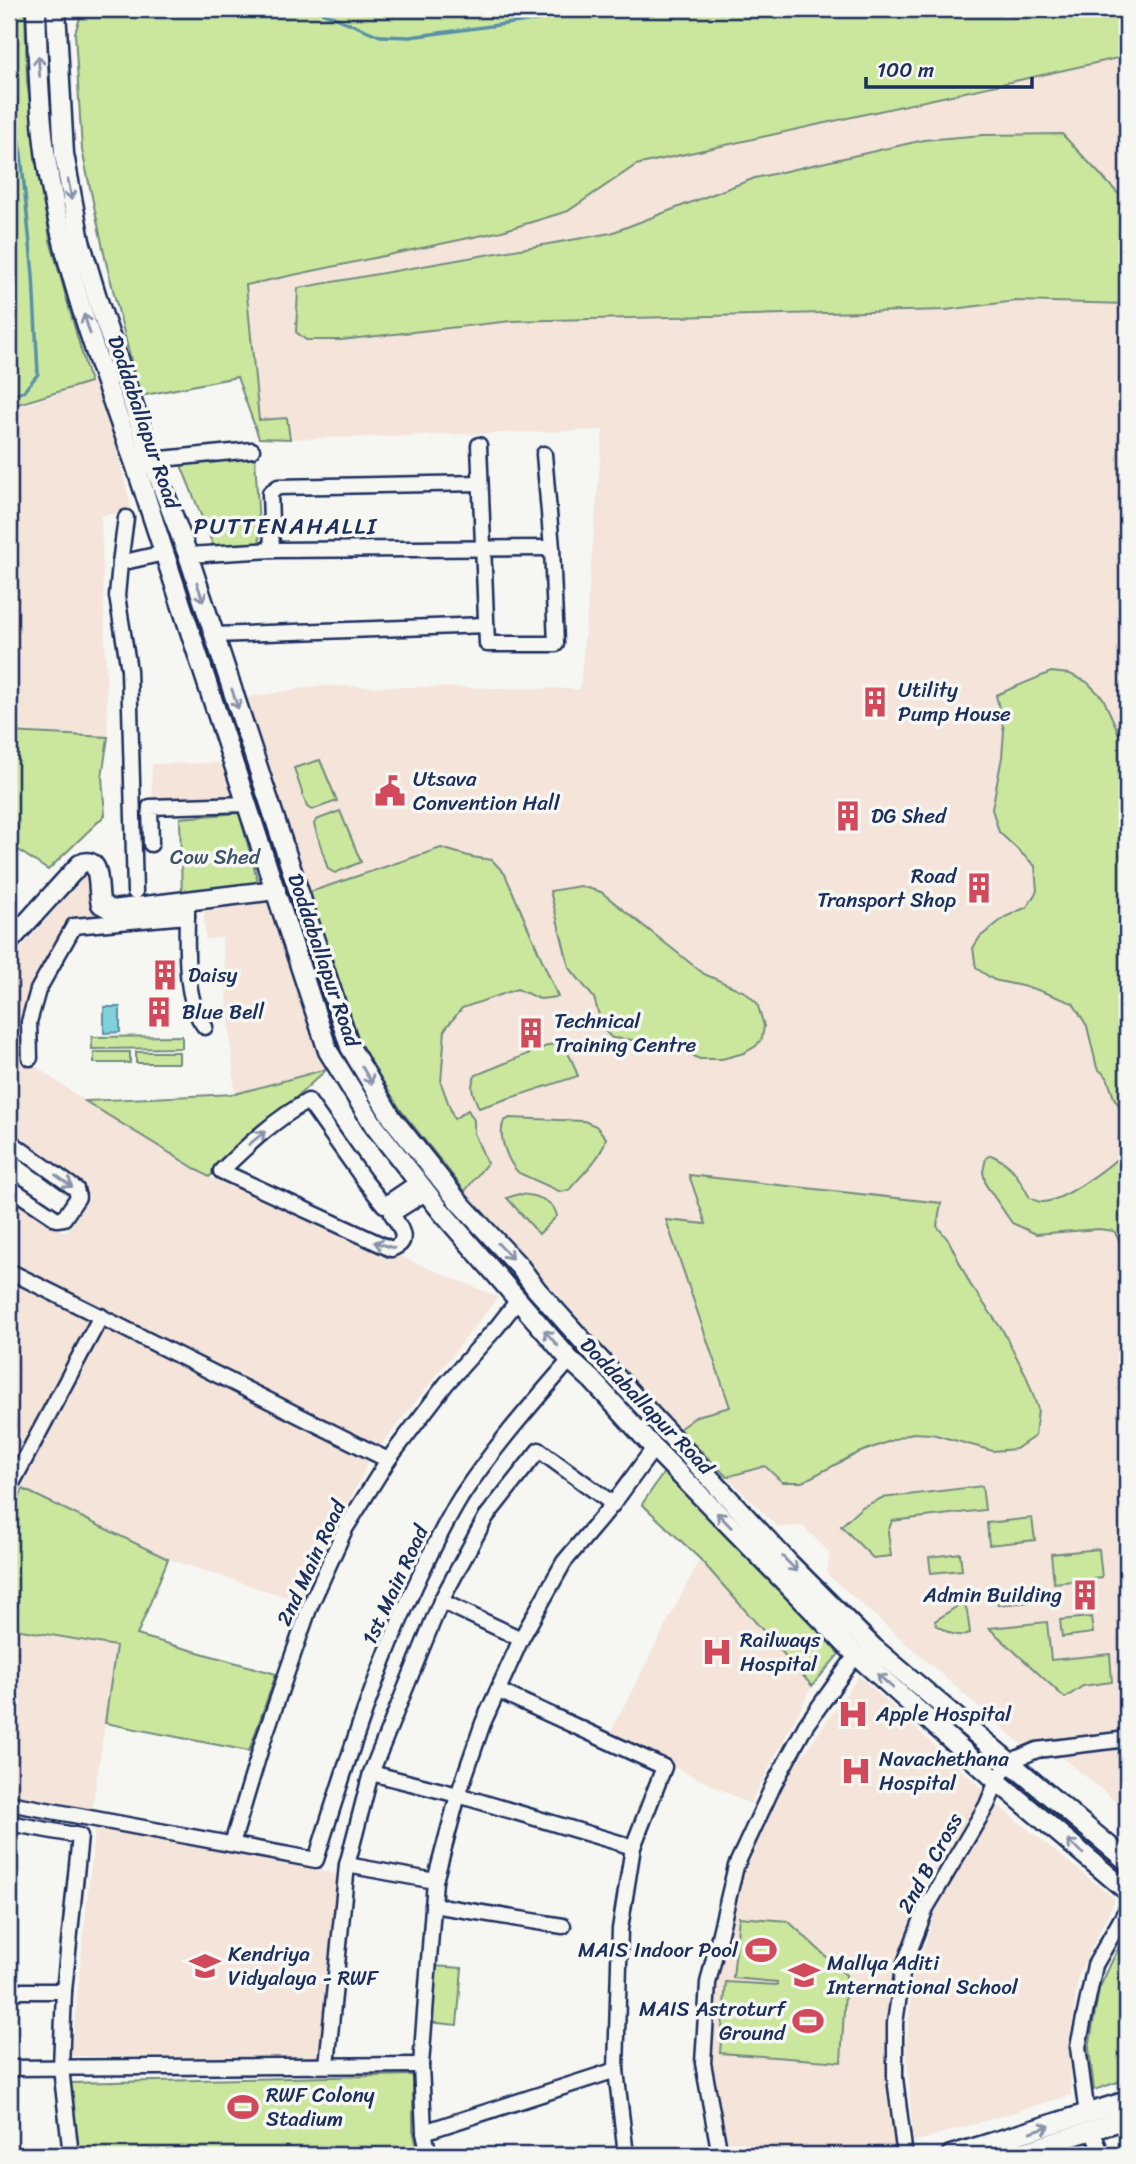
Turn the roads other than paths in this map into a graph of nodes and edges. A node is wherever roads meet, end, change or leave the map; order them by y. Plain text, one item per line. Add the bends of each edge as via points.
1 (36, 9) edge
2 (56, 9) edge
3 (52, 123) junction
4 (479, 445) dead end
5 (252, 450) dead end
6 (544, 454) dead end
7 (144, 462) junction
8 (480, 483) junction
9 (127, 518) dead end
10 (483, 548) junction
11 (552, 548) junction
12 (272, 550) junction
13 (164, 553) junction
14 (188, 555) junction
15 (120, 563) junction
16 (486, 625) junction
17 (214, 635) junction
18 (248, 804) junction
19 (151, 844) dead end
20 (276, 890) junction
21 (135, 892) dead end
22 (187, 909) junction
23 (110, 916) junction
24 (9, 942) edge
25 (205, 1027) dead end
26 (30, 1058) dead end
27 (9, 1141) edge
28 (9, 1187) edge
29 (423, 1187) junction
30 (463, 1206) junction
31 (388, 1210) junction
32 (449, 1219) junction
33 (9, 1271) edge
34 (518, 1300) junction
35 (101, 1316) junction
36 (570, 1360) junction
37 (654, 1448) junction
38 (388, 1460) junction
39 (9, 1489) edge
40 (613, 1504) junction
41 (441, 1601) junction
42 (521, 1639) junction
43 (856, 1655) junction
44 (499, 1691) junction
45 (1127, 1739) edge
46 (1009, 1762) junction
47 (371, 1773) junction
48 (997, 1781) junction
49 (458, 1795) junction
50 (9, 1804) edge
51 (9, 1823) edge
52 (232, 1844) junction
53 (633, 1847) junction
54 (1127, 1861) edge
55 (346, 1866) junction
56 (435, 1881) junction
57 (1127, 1891) edge
58 (433, 1905) junction
59 (1127, 1909) edge
60 (563, 1926) dead end
61 (9, 1991) edge
62 (64, 1991) junction
63 (421, 2065) junction
64 (327, 2066) junction
65 (9, 2068) edge
66 (61, 2068) junction
67 (615, 2070) junction
68 (1127, 2101) edge
69 (1127, 2119) edge
70 (1089, 2122) junction
71 (424, 2132) junction
72 (71, 2155) edge
73 (429, 2155) edge
74 (626, 2155) edge
75 (720, 2155) edge
76 (902, 2155) edge
77 (951, 2155) edge
78 (1014, 2155) edge
79 (1102, 2155) edge

3 -> 1 main road, Doddaballapur Road
2 - 3 main road, Doddaballapur Road
3 - 7 main road, Doddaballapur Road via 46,156 63,241 107,389
4 - 8 street
5 - 7 street
6 - 11 street
7 - 13 main road, Doddaballapur Road
7 - 14 main road, Doddaballapur Road
8 - 10 street
8 - 12 street via 278,487 270,493
9 - 15 street
10 - 11 street
10 - 12 street
10 - 16 street
11 - 16 street via 556,644 487,644
12 - 14 street
13 - 15 street
13 - 18 main road, Doddaballapur Road
14 -> 17 main road, Doddaballapur Road
15 - 21 street via 117,596 129,670
16 - 17 street
17 -> 30 main road, Doddaballapur Road via 350,1047 392,1118
18 - 19 street via 150,807
18 - 20 main road, Doddaballapur Road
20 - 22 main road
20 - 29 main road, Doddaballapur Road via 328,1051 375,1127
22 - 23 main road
22 - 25 street via 188,978 197,1018
23 - 24 main road via 99,901 95,866 83,862
23 - 26 street via 74,926 38,990 29,1022
27 -> 28 street via 76,1189 78,1197 64,1218 57,1219
29 - 31 street
29 - 32 main road, Doddaballapur Road
30 - 32 main road
30 -> 46 main road, Doddaballapur Road via 787,1561 874,1648
31 -> 31 street via 403,1231 395,1249 221,1171 308,1101
32 - 34 main road, Doddaballapur Road
33 - 35 street
36 -> 34 main road, Doddaballapur Road
34 - 38 street, 2nd Main Road
35 - 38 street
35 - 39 street
36 - 37 main road, Doddaballapur Road
36 - 52 street, 1st Main Road via 515,1423 461,1497 426,1562 392,1636 316,1860
37 - 40 street
43 -> 37 main road, Doddaballapur Road
38 - 52 street, 2nd Main Road via 345,1529 310,1606
40 - 41 street via 539,1450 486,1517
40 - 42 street via 564,1562
41 - 42 street
41 - 47 street
42 - 44 street
48 -> 43 main road, Doddaballapur Road
43 - 75 street via 806,1725 736,1866 708,1983 704,2063
44 - 49 street
44 - 53 street via 664,1767
45 - 46 street via 1037,1751
46 - 48 street, 2nd B Cross
46 - 54 main road, Doddaballapur Road
47 - 49 street
47 - 55 street
57 -> 48 main road, Doddaballapur Road
48 - 76 street, 2nd B Cross via 926,1908 903,1968 895,2023
49 - 53 street
49 - 56 street
50 - 52 street
51 - 62 street via 80,1836
53 - 67 street via 620,1929
55 - 56 street
55 - 64 street
56 - 58 street
58 - 60 street
58 - 63 street
59 - 70 street via 1095,1965 1078,2047
61 - 62 street
62 - 66 street
63 - 64 street
63 - 71 street
64 - 66 street
65 - 66 street
66 - 72 street
67 - 71 street
67 - 74 street
68 - 70 main road
69 - 70 main road
77 -> 70 main road
70 - 78 main road
70 - 79 street
71 - 73 street

